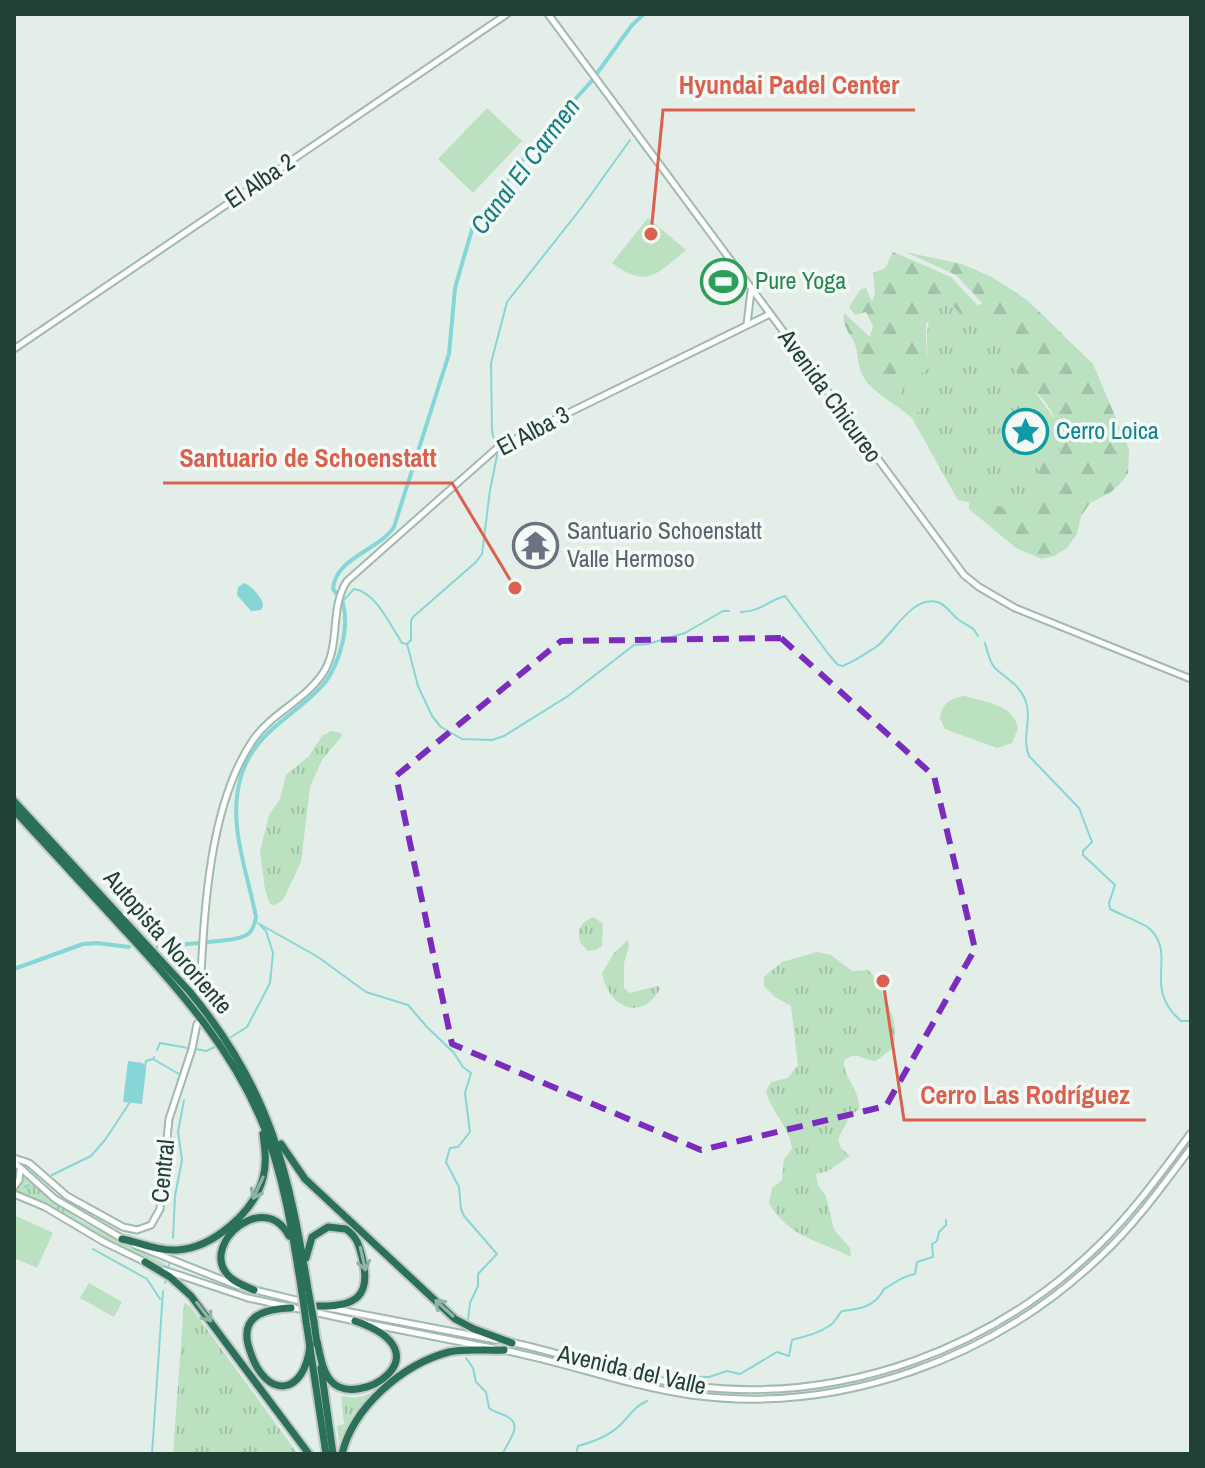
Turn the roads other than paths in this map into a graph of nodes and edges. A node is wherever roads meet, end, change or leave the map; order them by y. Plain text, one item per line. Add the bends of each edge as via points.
1 (507, 14) edge
2 (548, 14) edge
3 (751, 290) junction
4 (770, 314) junction
5 (750, 315) junction
6 (755, 321) junction
7 (746, 325) junction
8 (14, 349) edge
9 (1191, 679) edge
10 (14, 801) edge
11 (14, 810) edge
12 (200, 993) dead end
13 (197, 1024) dead end
14 (258, 1113) junction
15 (271, 1128) junction
16 (1191, 1133) edge
17 (1191, 1148) edge
18 (14, 1160) edge
19 (29, 1163) junction
20 (20, 1169) junction
21 (14, 1187) edge
22 (14, 1194) edge
23 (122, 1239) junction
24 (295, 1253) junction
25 (145, 1262) junction
26 (305, 1268) junction
27 (254, 1290) junction
28 (305, 1294) junction
29 (318, 1306) junction
30 (291, 1308) junction
31 (355, 1321) junction
32 (313, 1343) junction
33 (512, 1343) junction
34 (504, 1350) junction
35 (309, 1454) edge
36 (326, 1454) edge
37 (333, 1454) edge
38 (342, 1454) edge

1 - 8 main road, El Alba 2
2 - 3 main road, Avenida Chicureo
3 - 4 main road, Avenida Chicureo
3 - 5 main road
4 - 6 main road, El Alba 3
4 - 9 main road, Avenida Chicureo via 968,579 1015,608
5 - 6 main road
5 - 7 main road
6 - 7 main road, El Alba 3
7 - 12 main road, El Alba 3 via 495,449 341,589 334,647 323,672 305,694 263,727 234,778 218,831
10 - 15 highway, Autopista Nororiente via 200,1005 240,1064
11 - 14 highway, Autopista Nororiente via 197,1011
13 - 19 main road, Central via 171,1111 160,1209 151,1225 134,1230 118,1225 67,1196
14 -> 23 highway via 266,1154 263,1179 252,1201 228,1226 206,1242 180,1250
14 - 24 highway, Autopista Nororiente via 280,1176
15 - 26 highway, Autopista Nororiente
33 -> 15 highway via 455,1319 305,1179
16 - 33 main road, Avenida del Valle via 1131,1212 1063,1278 987,1328 890,1370 813,1387 721,1389 656,1380
17 - 34 main road, Avenida del Valle via 1122,1235 1056,1294 969,1348 886,1380 809,1396 718,1398 643,1386
18 - 19 main road, Central
18 - 20 main road, Avenida del Valle
19 - 20 main road
20 - 21 main road
20 - 23 main road, Avenida del Valle via 55,1199
22 - 25 main road, Avenida del Valle
23 - 27 main road, Avenida del Valle
24 - 27 highway via 284,1228 268,1217 253,1218 232,1233 220,1251 223,1268
24 - 28 highway, Autopista Nororiente
25 - 30 main road, Avenida del Valle via 230,1293
25 -> 35 highway via 196,1300
26 - 28 highway, Autopista Nororiente
26 -> 29 highway via 309,1242 322,1229 340,1227 356,1238 366,1272 362,1293 346,1304
27 - 29 main road, Avenida del Valle
28 - 32 highway, Autopista Nororiente, bridge
29 - 33 main road, Avenida del Valle
30 - 31 main road, Avenida del Valle
30 - 32 highway via 265,1310 250,1324 247,1340 255,1367 268,1382 290,1384 305,1371
31 - 32 highway via 380,1330 394,1345 395,1364 379,1381 357,1390 338,1387
31 - 34 main road, Avenida del Valle
32 - 36 highway, Autopista Nororiente
32 - 37 highway, Autopista Nororiente
34 - 38 highway via 446,1353 403,1375 364,1407

